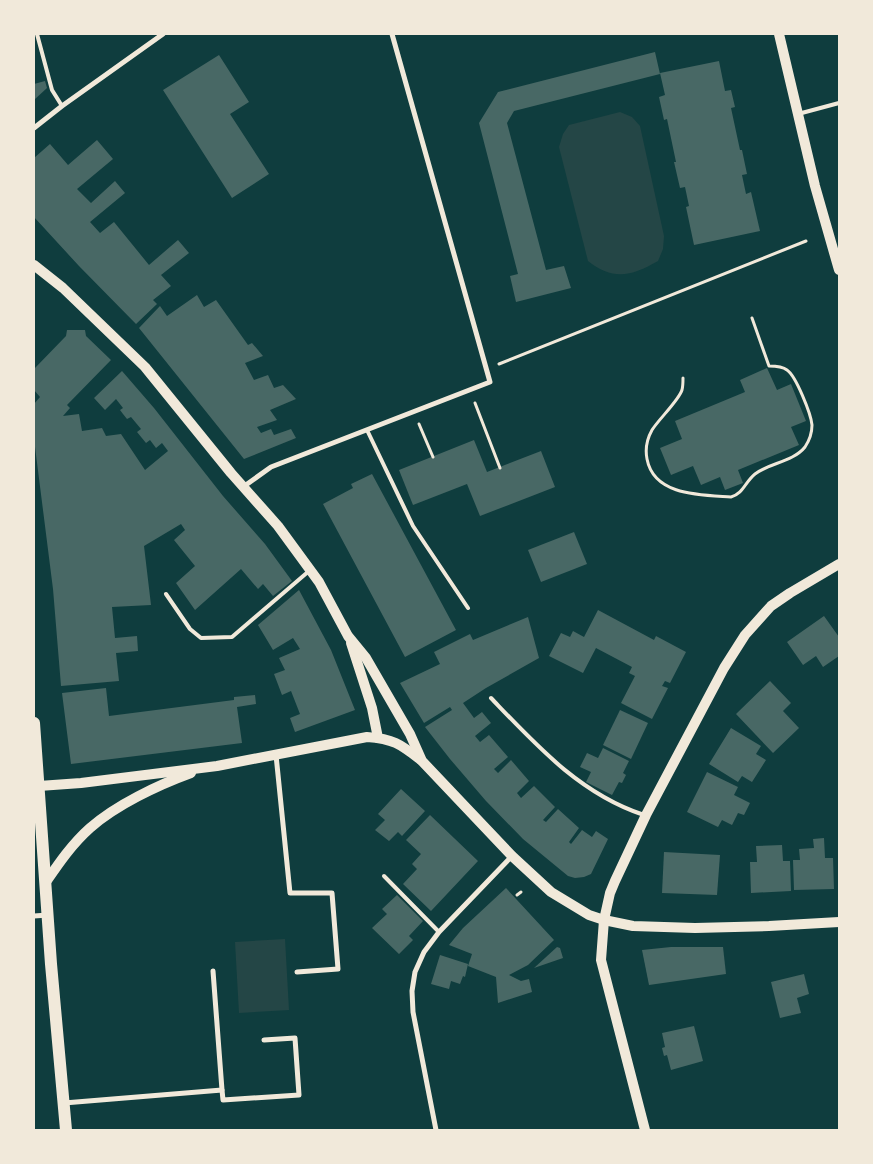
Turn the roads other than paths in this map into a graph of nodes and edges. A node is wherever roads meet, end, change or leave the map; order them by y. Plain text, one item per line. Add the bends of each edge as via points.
1 (37, 34) edge
2 (163, 34) edge
3 (392, 34) edge
4 (779, 34) edge
5 (839, 103) edge
6 (62, 106) junction
7 (798, 114) junction
8 (34, 128) edge
9 (835, 243) edge
10 (34, 266) edge
11 (839, 270) edge
12 (366, 430) junction
13 (243, 487) junction
14 (839, 564) edge
15 (311, 570) junction
16 (166, 594) dead end
17 (468, 608) dead end
18 (348, 636) junction
19 (491, 698) dead end
20 (34, 723) edge
21 (378, 738) junction
22 (276, 755) junction
23 (422, 761) junction
24 (208, 767) junction
25 (39, 786) junction
26 (646, 816) junction
27 (512, 856) junction
28 (384, 876) dead end
29 (46, 882) junction
30 (48, 915) junction
31 (34, 916) edge
32 (604, 920) junction
33 (839, 922) edge
34 (439, 932) junction
35 (213, 970) dead end
36 (297, 972) dead end
37 (264, 1040) dead end
38 (222, 1090) junction
39 (63, 1103) junction
40 (66, 1130) edge
41 (436, 1130) edge
42 (645, 1130) edge

1 - 6 lane via 52,90
2 - 6 street
3 - 12 street via 490,382
4 - 7 main road
5 - 7 lane
6 - 8 street
7 - 9 main road
9 - 11 main road
10 - 13 main road via 63,288 122,344
12 - 13 street via 272,467
12 - 17 lane via 412,526
13 - 15 main road via 293,544
14 - 26 main road via 781,599 745,635
15 - 16 lane via 232,637 201,638 190,629
15 - 18 main road
18 - 21 main road via 372,708
18 - 23 main road via 366,658
19 - 26 lane via 540,749 582,785
20 - 25 main road
21 - 22 main road via 357,738
21 - 23 main road via 396,742
22 - 24 main road
22 - 36 street via 290,893 332,893 338,969
23 - 27 main road
24 - 25 main road
24 - 29 main road via 162,785 99,821 66,853
25 - 29 main road
26 - 32 main road via 615,881
27 - 32 main road via 551,892
27 - 34 street
28 - 34 lane
29 - 30 main road
30 - 31 street
30 - 39 main road
32 - 33 main road via 633,926 679,928
32 - 42 main road via 602,970
34 - 41 street via 424,952 415,972 412,991 413,1012
35 - 38 street
37 - 38 street via 295,1038 299,1095 223,1100
38 - 39 street
39 - 40 main road

